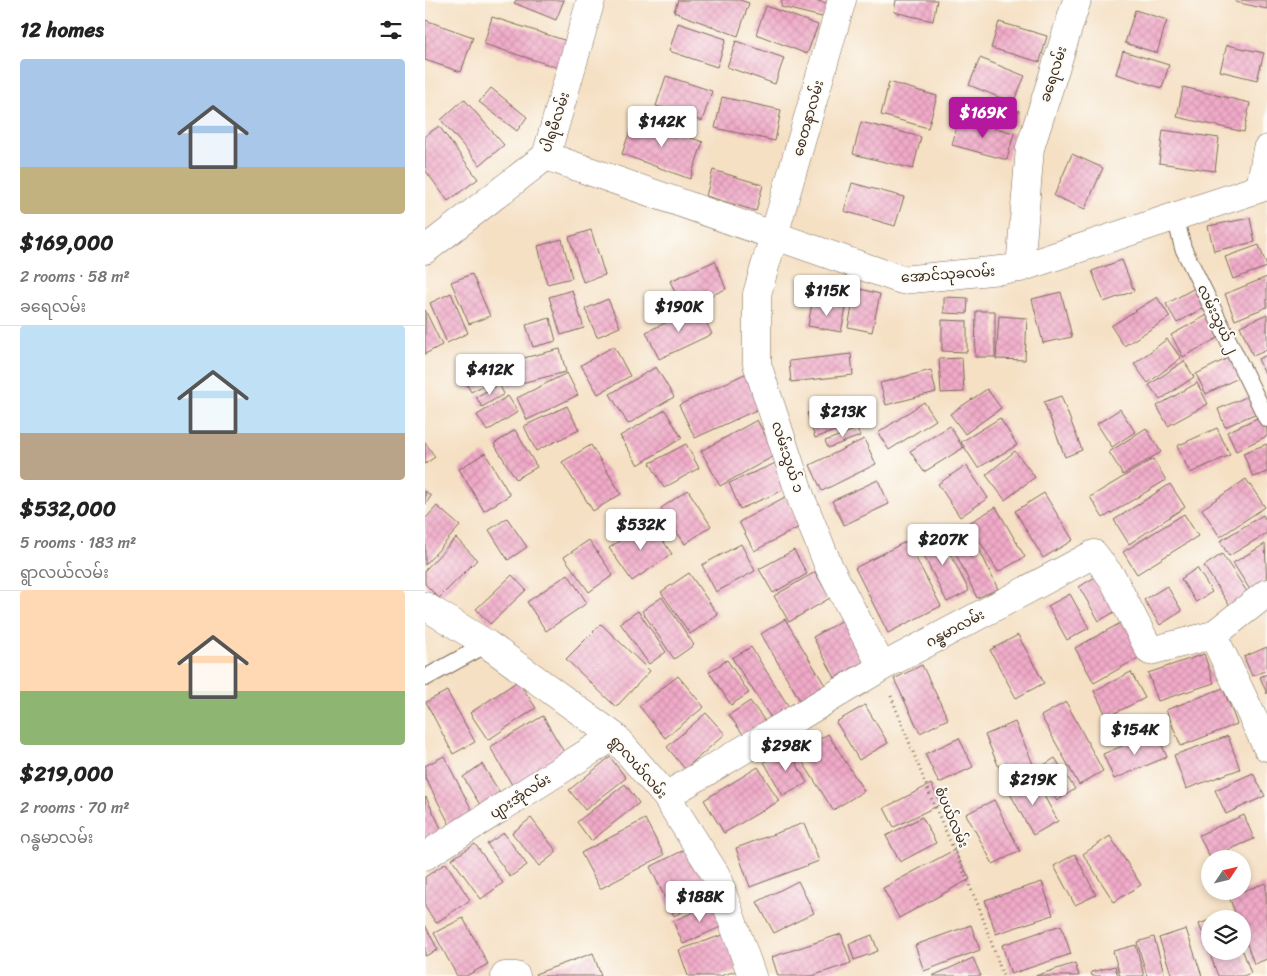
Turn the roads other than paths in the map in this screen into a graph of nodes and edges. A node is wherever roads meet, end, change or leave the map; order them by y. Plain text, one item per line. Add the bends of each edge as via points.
1 (591, 0) edge
2 (842, 0) edge
3 (1077, 0) edge
4 (1267, 149) edge
5 (546, 156) junction
6 (1263, 187) edge
7 (1175, 216) junction
8 (775, 235) junction
9 (425, 250) edge
10 (1019, 268) junction
11 (1267, 419) edge
12 (1267, 592) edge
13 (425, 606) edge
14 (1213, 635) junction
15 (487, 644) junction
16 (882, 667) junction
17 (425, 678) edge
18 (614, 736) junction
19 (1267, 747) edge
20 (666, 796) junction
21 (425, 856) edge
22 (505, 976) edge
23 (517, 976) edge
24 (752, 976) edge

1 - 5 street, ပါရမီလမ်း
2 - 8 street, စေတနာလမ်း
3 - 10 street, ခရေလမ်း via 1030,148
4 - 6 street
5 - 8 street, အောင်သုခလမ်း
5 - 9 street, ပါရမီလမ်း
6 - 7 street, အောင်သုခလမ်း
7 - 10 street, အောင်သုခလမ်း
7 - 11 lane, လမ်းသွယ် ၂ via 1183,248
8 - 10 street, အောင်သုခလမ်း via 901,280
8 - 16 street, လမ်းသွယ် ၁ via 757,294 757,364 801,498 829,567
12 - 14 street, ဂန္ဓမာလမ်း
13 - 15 street, ရွာလယ်လမ်း
14 - 16 street, ဂန္ဓမာလမ်း via 1150,652 1113,579 1094,554
14 - 19 street
15 - 17 lane
15 - 18 street, ရွာလယ်လမ်း
16 - 20 street, ဂန္ဓမာလမ်း
18 - 20 street, ရွာလယ်လမ်း
18 - 21 street, ပျားအုံလမ်း
20 - 24 street, ရွာလယ်လမ်း via 716,875
22 - 23 street

